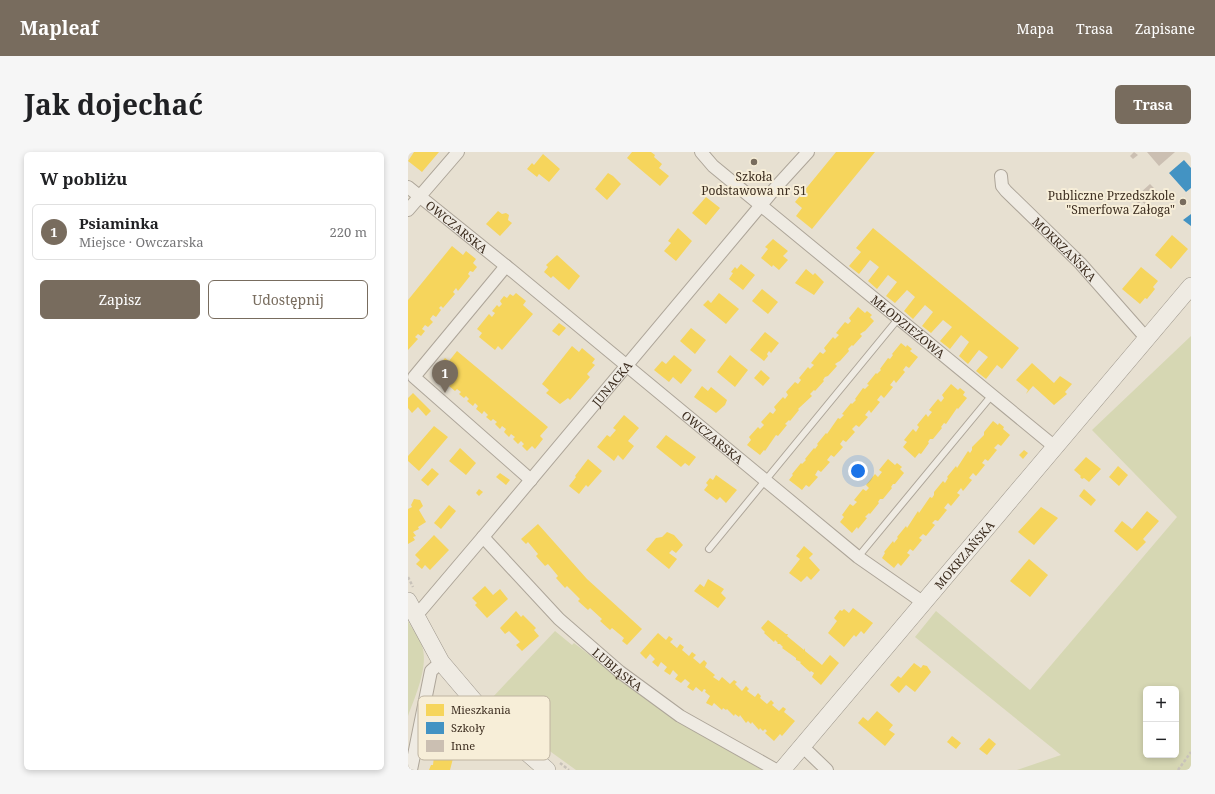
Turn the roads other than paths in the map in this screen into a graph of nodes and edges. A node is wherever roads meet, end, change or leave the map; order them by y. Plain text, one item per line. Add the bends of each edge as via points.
1 (458, 152) edge
2 (701, 152) edge
3 (808, 152) edge
4 (1001, 176) dead end
5 (408, 188) edge
6 (419, 196) junction
7 (761, 205) junction
8 (408, 210) edge
9 (506, 266) junction
10 (1191, 286) edge
11 (898, 318) junction
12 (1147, 339) junction
13 (626, 365) junction
14 (992, 396) junction
15 (1055, 447) junction
16 (764, 479) junction
17 (531, 480) junction
18 (484, 537) junction
19 (709, 549) dead end
20 (858, 557) junction
21 (924, 603) junction
22 (416, 607) edge
23 (441, 662) junction
24 (426, 696) edge
25 (470, 696) edge
26 (418, 736) edge
27 (802, 746) junction
28 (544, 760) edge
29 (552, 766) edge
30 (411, 770) edge
31 (776, 770) edge
32 (782, 770) edge
33 (828, 770) edge

1 - 6 street
2 - 7 street, MŁODZIEŻOWA via 713,166
3 - 7 street, JUNACKA
4 - 12 street, MOKRZAŃSKA via 1002,186 1006,191 1080,263
5 - 6 street, OWCZARSKA
6 - 8 street
6 - 9 street, OWCZARSKA
7 - 11 street, MŁODZIEŻOWA
7 - 13 street, JUNACKA
9 - 13 street, OWCZARSKA
9 - 17 street via 414,377
10 - 12 street, MOKRZAŃSKA
11 - 14 street, MŁODZIEŻOWA
11 - 16 lane
12 - 15 street, MOKRZAŃSKA
13 - 16 street, OWCZARSKA
13 - 17 street, JUNACKA
14 - 15 street, MŁODZIEŻOWA
14 - 20 lane
15 - 21 street, MOKRZAŃSKA
16 - 19 lane
16 - 20 street, OWCZARSKA
17 - 18 street, JUNACKA
18 - 22 street, JUNACKA
18 - 31 street, LUBIĄSKA via 559,619 620,672 680,716
20 - 21 street, OWCZARSKA
21 - 27 street, MOKRZAŃSKA
22 - 23 street
23 - 24 street via 431,672
23 - 25 street
26 - 30 street
27 - 32 street, MOKRZAŃSKA
27 - 33 street
28 - 29 street

